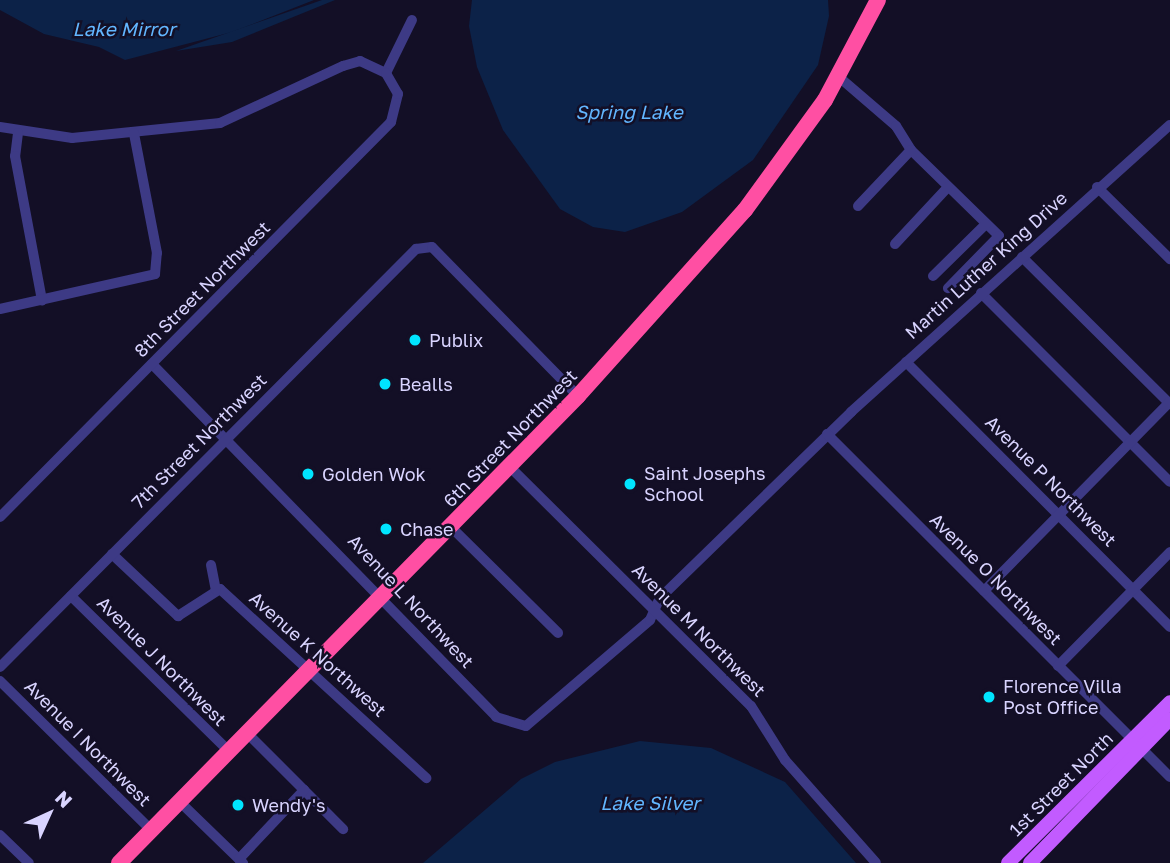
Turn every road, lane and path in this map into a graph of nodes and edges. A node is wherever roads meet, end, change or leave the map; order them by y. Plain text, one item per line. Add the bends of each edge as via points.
1 (878, 0) edge
2 (412, 20) dead end
3 (386, 73) junction
4 (839, 77) junction
5 (1170, 125) edge
6 (0, 127) edge
7 (18, 133) junction
8 (134, 133) junction
9 (911, 150) junction
10 (948, 187) junction
11 (1097, 187) junction
12 (858, 206) dead end
13 (986, 224) junction
14 (895, 244) dead end
15 (1022, 257) junction
16 (1170, 259) edge
17 (933, 276) dead end
18 (948, 288) dead end
19 (981, 293) junction
20 (42, 300) junction
21 (0, 309) edge
22 (906, 362) junction
23 (152, 364) junction
24 (578, 396) junction
25 (1170, 403) edge
26 (827, 434) junction
27 (227, 437) junction
28 (1131, 442) junction
29 (509, 466) junction
30 (1170, 482) edge
31 (1060, 514) junction
32 (0, 517) edge
33 (450, 526) junction
34 (1170, 552) edge
35 (112, 554) junction
36 (211, 565) dead end
37 (1133, 589) junction
38 (216, 590) junction
39 (984, 591) junction
40 (382, 595) junction
41 (71, 596) junction
42 (653, 609) junction
43 (1170, 626) edge
44 (558, 633) dead end
45 (1058, 666) junction
46 (0, 667) edge
47 (310, 669) junction
48 (0, 681) edge
49 (1170, 702) edge
50 (1170, 719) edge
51 (247, 733) junction
52 (1136, 745) junction
53 (229, 751) junction
54 (1170, 777) edge
55 (426, 778) dead end
56 (304, 790) junction
57 (180, 802) junction
58 (343, 829) dead end
59 (152, 830) junction
60 (0, 835) edge
61 (241, 861) edge
62 (29, 863) edge
63 (119, 863) edge
64 (876, 863) edge
65 (1008, 863) edge
66 (1030, 863) edge

1 - 4 highway, 6th Street Northwest
2 - 3 street
3 - 8 street via 360,61 227,121
3 - 23 street, 8th Street Northwest via 398,94 391,122
4 - 9 street via 896,126
4 - 24 highway, 6th Street Northwest via 761,190
5 - 11 street, Martin Luther King Drive
6 - 7 street
7 - 8 street via 72,138
7 - 20 street via 15,156
8 - 20 street via 157,269 146,281
9 - 10 street
9 - 12 street
10 - 13 street
10 - 14 street
11 - 15 street, Martin Luther King Drive
11 - 16 street
13 - 17 street
13 - 18 street via 998,243
15 - 19 street, Martin Luther King Drive
15 - 25 street
19 - 22 street, Martin Luther King Drive
19 - 28 street
20 - 21 street
22 - 26 street, Martin Luther King Drive
22 - 31 street, Avenue P Northwest
23 - 27 street, Avenue L Northwest
23 - 32 street, 8th Street Northwest
24 - 27 street, 7th Street Northwest via 426,245
24 - 29 highway, 6th Street Northwest
25 - 28 street
26 - 39 street, Avenue O Northwest
26 - 42 street, Martin Luther King Drive
27 - 35 street, 7th Street Northwest
27 - 40 street, Avenue L Northwest
28 - 30 street
28 - 31 street
29 - 33 highway, 6th Street Northwest
29 - 42 street, Avenue M Northwest
31 - 37 street, Avenue P Northwest
31 - 39 street
33 - 40 highway, 6th Street Northwest
33 - 44 street
34 - 37 street
35 - 38 street via 178,616
35 - 41 street, 7th Street Northwest
36 - 38 street
37 - 43 street, Avenue P Northwest
37 - 45 street
38 - 47 street, Avenue K Northwest
39 - 45 street, Avenue O Northwest
40 - 42 street, Avenue L Northwest via 513,726 536,723 650,620
40 - 47 highway, 6th Street Northwest
41 - 46 street, 7th Street Northwest
41 - 53 street, Avenue J Northwest
42 - 64 street, Avenue M Northwest via 751,706 781,754
45 - 52 street, Avenue O Northwest
47 - 51 highway, 6th Street Northwest
47 - 55 street, Avenue K Northwest
48 - 59 street, Avenue I Northwest
49 - 52 main road, 1st Street North
50 - 52 main road, 1st Street North
51 - 53 highway, 6th Street Northwest
51 - 56 street, Avenue J Northwest
52 - 54 street, Avenue O Northwest
52 - 65 main road, 1st Street North
52 - 66 main road, 1st Street North
53 - 57 highway, 6th Street Northwest
56 - 58 street, Avenue J Northwest
56 - 61 street
57 - 59 highway, 6th Street Northwest
57 - 61 street, Avenue I Northwest
59 - 63 highway, 6th Street Northwest
60 - 62 street

